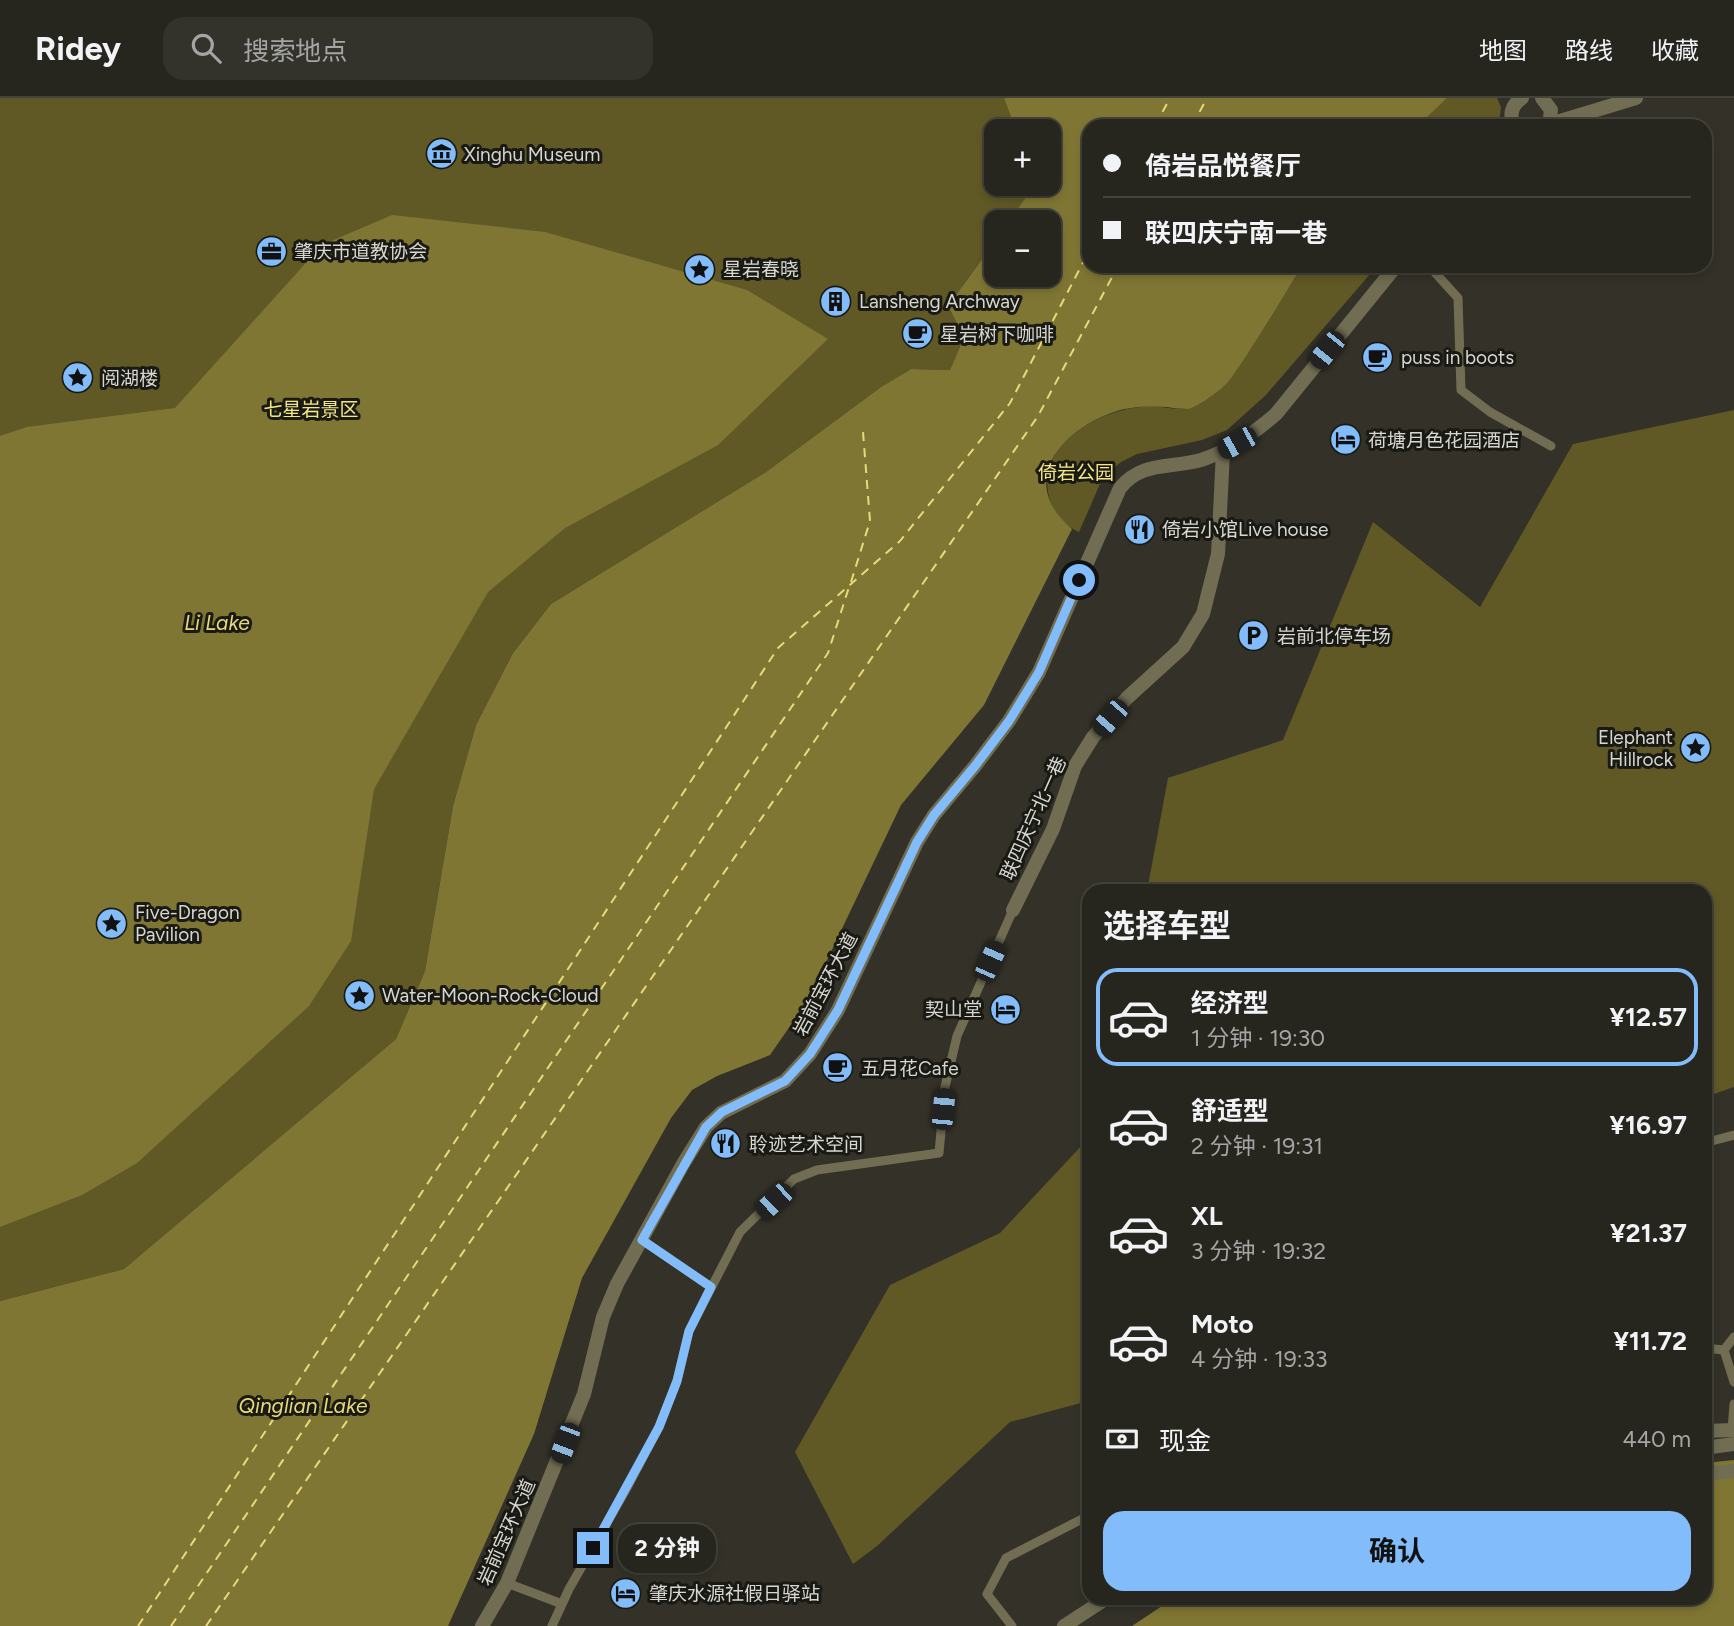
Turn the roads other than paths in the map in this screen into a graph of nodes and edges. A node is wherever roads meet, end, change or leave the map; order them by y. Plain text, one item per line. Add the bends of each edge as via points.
1 (1542, 98) edge
2 (1636, 98) edge
3 (1518, 99) edge
4 (1511, 119) edge
5 (1550, 119) edge
6 (1569, 119) edge
7 (1390, 273) edge
8 (1435, 273) edge
9 (1551, 446) dead end
10 (1223, 451) junction
11 (1013, 910) joint
12 (1734, 1135) edge
13 (1712, 1141) edge
14 (642, 1240) junction
15 (711, 1287) junction
16 (1734, 1337) edge
17 (1712, 1349) edge
18 (1724, 1350) junction
19 (1734, 1382) edge
20 (1734, 1404) edge
21 (1712, 1432) edge
22 (1733, 1435) edge
23 (1712, 1444) edge
24 (1734, 1471) edge
25 (1712, 1473) edge
26 (1082, 1519) edge
27 (507, 1583) junction
28 (562, 1604) junction
29 (1096, 1605) edge
30 (482, 1626) edge
31 (552, 1626) edge
32 (1012, 1626) edge
33 (1064, 1626) edge

1 - 5 street via 1551,110
2 - 6 street
3 - 4 street
7 - 10 street via 1276,414
8 - 9 lane via 1458,298 1461,390
10 - 11 street, 联四庆宁北一巷 via 1218,554 1203,614 1183,647 1127,698 1093,737 1075,766 1053,829
10 - 14 street, 岩前宝环大道 via 1201,460 1143,469 1120,488 1039,672 1009,721 917,842 838,1010 810,1054 785,1081 722,1112 706,1127
11 - 15 lane via 957,1037 944,1087 939,1153 817,1170 794,1180 740,1233
12 - 13 lane
14 - 15 lane
14 - 27 street, 岩前宝环大道 via 603,1317 584,1394
15 - 28 lane via 689,1331 659,1427
16 - 18 lane
17 - 18 lane
18 - 19 lane
20 - 22 lane
21 - 22 street
22 - 23 street
24 - 25 street
26 - 32 lane via 1006,1558 987,1594
27 - 28 lane
27 - 30 street, 岩前宝环大道
28 - 31 lane
29 - 33 street

